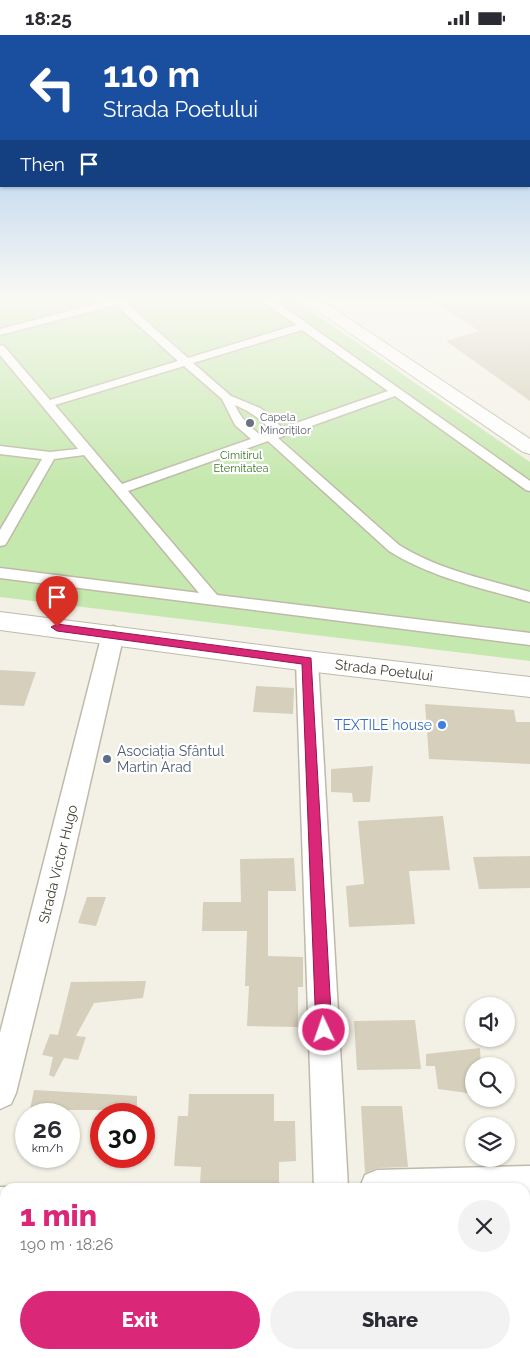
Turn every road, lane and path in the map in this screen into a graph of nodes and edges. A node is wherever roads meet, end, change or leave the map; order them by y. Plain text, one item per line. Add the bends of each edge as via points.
1 (6, 360) edge
2 (186, 360) edge
3 (195, 360) edge
4 (351, 360) edge
5 (399, 360) edge
6 (188, 362) junction
7 (397, 392) junction
8 (227, 398) junction
9 (47, 403) junction
10 (270, 437) junction
11 (530, 448) edge
12 (0, 450) edge
13 (88, 451) junction
14 (50, 456) junction
15 (530, 487) edge
16 (121, 489) junction
17 (0, 542) edge
18 (0, 573) edge
19 (530, 597) edge
20 (213, 600) junction
21 (0, 621) edge
22 (113, 634) junction
23 (530, 639) edge
24 (307, 661) junction
25 (530, 687) edge
26 (0, 1093) edge
27 (331, 1183) edge

1 - 9 street
2 - 6 street
3 - 6 street
4 - 7 street
5 - 11 street
6 - 8 street
6 - 9 street
7 - 10 street
7 - 15 street
8 - 10 street via 240,425
8 - 10 street via 266,417
9 - 13 street
10 - 16 street
10 - 19 street via 407,557 433,569
12 - 14 street
13 - 14 street
13 - 16 street
14 - 17 street
16 - 20 street
18 - 20 street
20 - 23 street
21 - 22 street, Strada Poetului
22 - 24 street, Strada Poetului
22 - 26 street, Strada Victor Hugo
24 - 25 street, Strada Poetului
24 - 27 street

